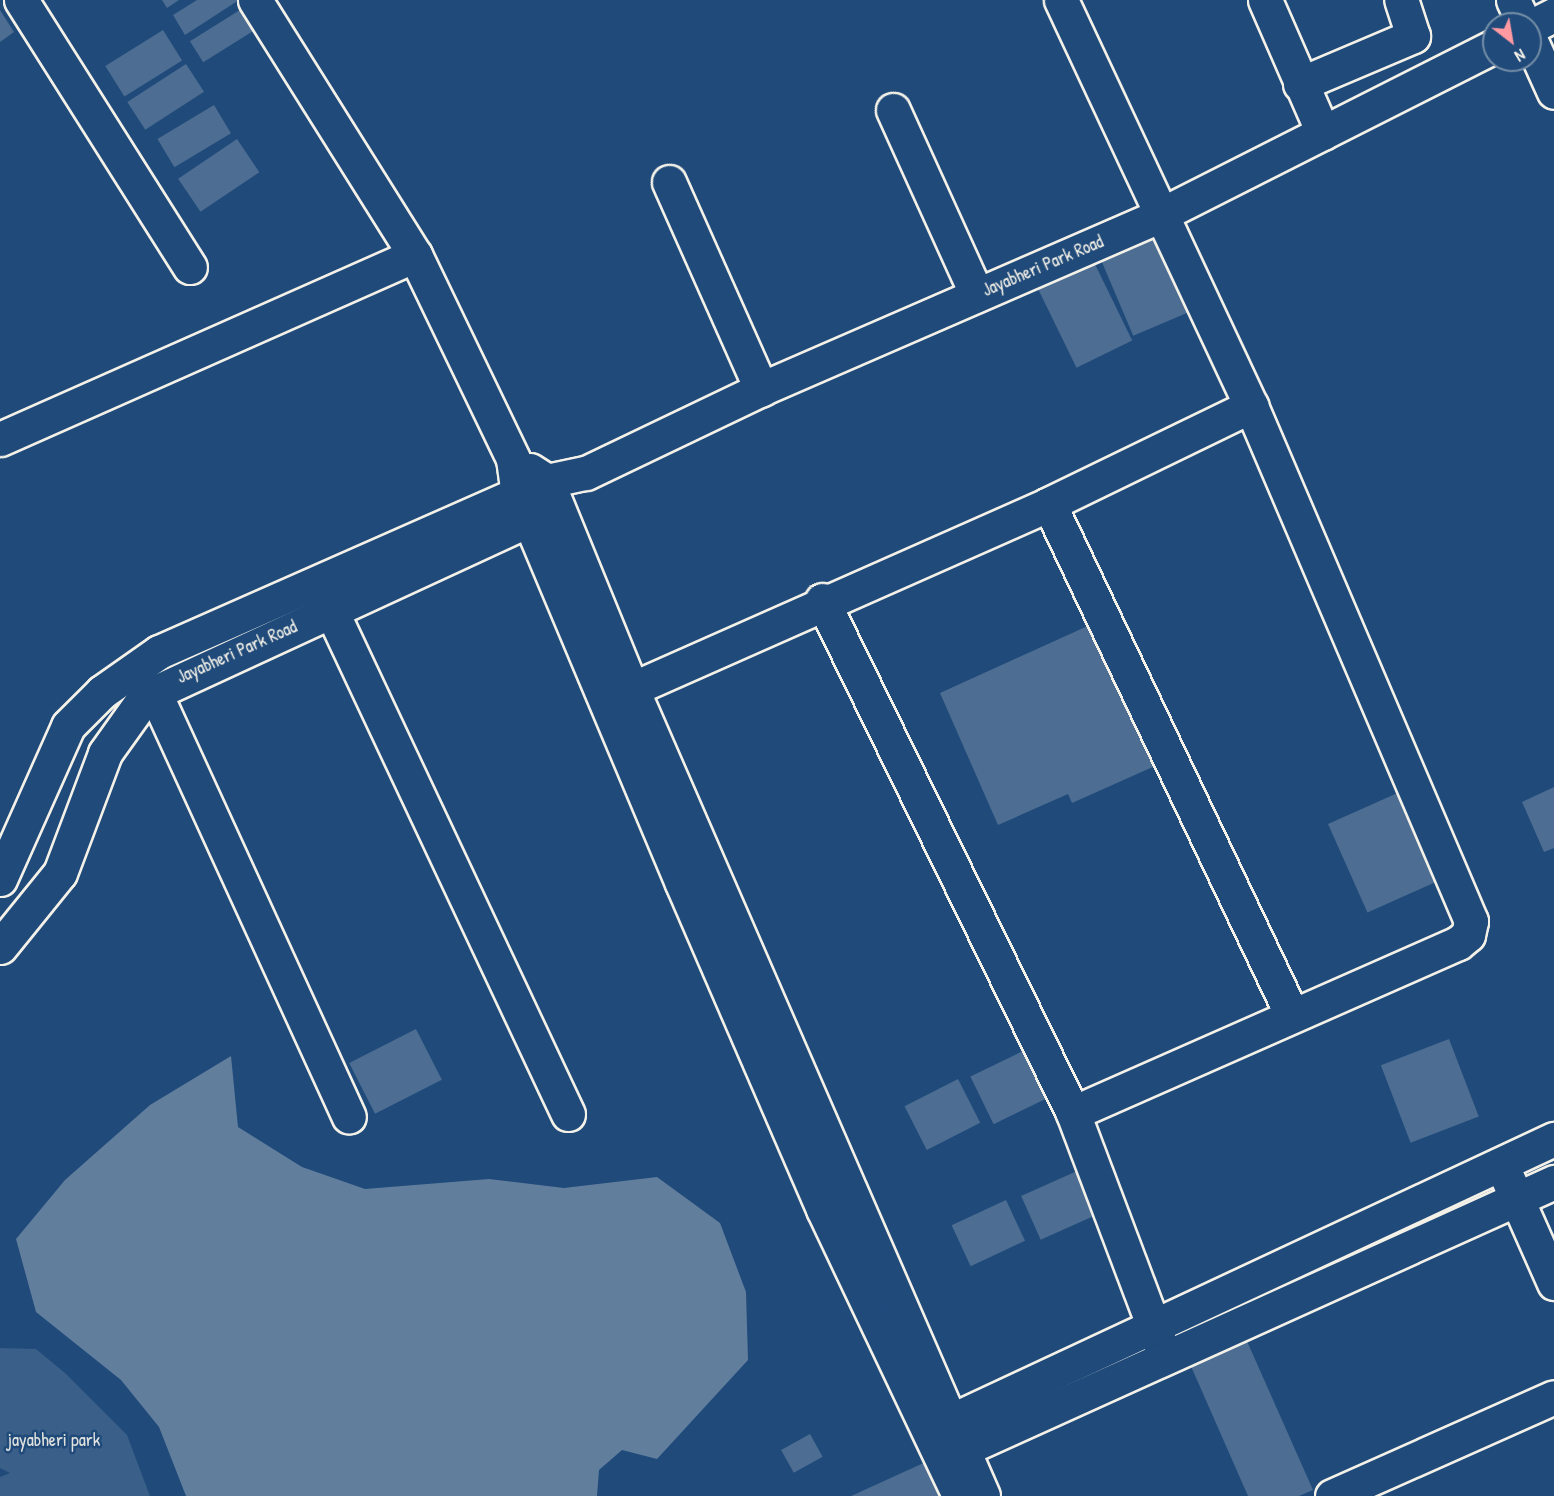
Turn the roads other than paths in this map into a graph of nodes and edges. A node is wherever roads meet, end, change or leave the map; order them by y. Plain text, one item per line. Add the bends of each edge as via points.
1 (21, 0) edge
2 (255, 0) edge
3 (1061, 0) edge
4 (1265, 0) edge
5 (1401, 0) edge
6 (1482, 52) edge
7 (1364, 58) junction
8 (1542, 66) edge
9 (1300, 84) junction
10 (1554, 92) edge
11 (1384, 102) junction
12 (893, 110) dead end
13 (1323, 133) junction
14 (669, 182) dead end
15 (1158, 216) junction
16 (415, 255) junction
17 (190, 267) dead end
18 (977, 295) junction
19 (761, 389) junction
20 (1251, 406) junction
21 (0, 439) edge
22 (538, 500) junction
23 (1049, 504) junction
24 (822, 600) junction
25 (331, 610) junction
26 (632, 689) junction
27 (154, 691) junction
28 (0, 879) edge
29 (0, 947) edge
30 (1293, 1015) junction
31 (1073, 1113) junction
32 (568, 1114) dead end
33 (349, 1116) dead end
34 (1554, 1139) edge
35 (1501, 1164) junction
36 (1554, 1182) edge
37 (1517, 1198) junction
38 (1554, 1283) edge
39 (1158, 1341) junction
40 (1554, 1397) edge
41 (947, 1440) junction
42 (959, 1496) edge
43 (983, 1496) edge
44 (1332, 1496) edge

1 - 17 street
2 - 16 street
3 - 15 street
4 - 9 street
5 - 7 street via 1413,36
6 - 11 street, Jayabheri Park Road
7 - 9 street
7 - 11 street
8 - 10 street
9 - 13 street
11 - 13 street, Jayabheri Park Road
12 - 18 street
13 - 15 street, Jayabheri Park Road
14 - 19 street
15 - 18 street, Jayabheri Park Road
15 - 20 street
16 - 21 street
16 - 22 street via 513,459
18 - 19 street, Jayabheri Park Road
19 - 22 street, Jayabheri Park Road
20 - 23 street
20 - 30 street via 1471,921 1468,935 1458,943
22 - 25 street, Jayabheri Park Road
22 - 26 street
22 - 28 street, Jayabheri Park Road via 159,652 102,692 68,726
22 - 41 street via 823,1209
23 - 24 street
23 - 30 street
24 - 26 street
24 - 31 street
25 - 27 street, Jayabheri Park Road
25 - 32 street
26 - 41 street
27 - 29 street, Jayabheri Park Road via 128,717 105,753 60,873
27 - 33 street
30 - 31 street
31 - 39 street
34 - 35 street
35 - 37 street
35 - 39 street
36 - 37 street
37 - 38 street
37 - 39 street
39 - 41 street
40 - 44 street
41 - 42 street
41 - 43 street

